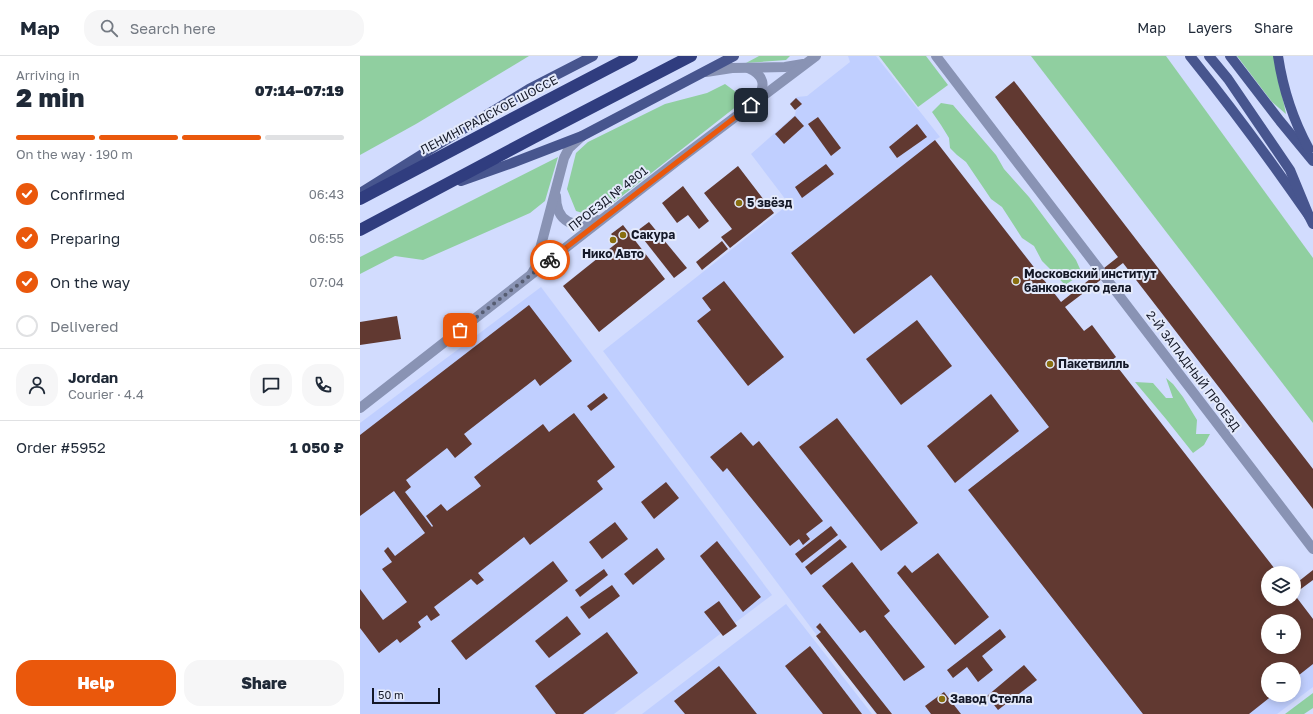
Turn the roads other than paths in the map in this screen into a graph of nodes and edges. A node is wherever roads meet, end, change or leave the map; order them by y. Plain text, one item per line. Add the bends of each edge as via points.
1 (593, 56) edge
2 (632, 56) edge
3 (691, 56) edge
4 (734, 56) edge
5 (816, 56) edge
6 (936, 56) edge
7 (1190, 56) edge
8 (1209, 56) edge
9 (1230, 56) edge
10 (1278, 56) edge
11 (806, 63) junction
12 (746, 68) junction
13 (702, 73) junction
14 (751, 105) junction
15 (582, 136) junction
16 (1313, 156) edge
17 (1313, 161) edge
18 (440, 188) junction
19 (556, 189) junction
20 (360, 194) edge
21 (360, 199) edge
22 (608, 215) junction
23 (1311, 220) edge
24 (360, 230) edge
25 (530, 275) junction
26 (360, 408) edge
27 (1313, 549) edge

1 - 20 main road, ЛЕНИНГРАДСКОЕ ШОССЕ via 529,89
2 - 21 highway, ЛЕНИНГРАДСКОЕ ШОССЕ
3 - 18 highway
4 - 13 main road
5 - 11 street, ПРОЕЗД № 4801
6 - 27 street, 2-Й ЗАПАДНЫЙ ПРОЕЗД
7 - 23 main road via 1234,111
8 - 23 main road via 1228,79 1290,170
9 - 17 main road
10 - 16 main road via 1288,101
11 - 12 street via 785,67
11 - 14 street, ПРОЕЗД № 4801
12 - 13 street
12 - 14 street via 757,72 763,83 759,96
13 - 15 main road
14 - 22 street, ПРОЕЗД № 4801
15 - 18 main road
15 - 19 street via 569,148 564,158
18 - 24 highway
19 - 22 street via 556,205 560,214 572,224 588,224
19 - 25 street via 535,268
22 - 25 street, ПРОЕЗД № 4801
25 - 26 street, ПРОЕЗД № 4801

